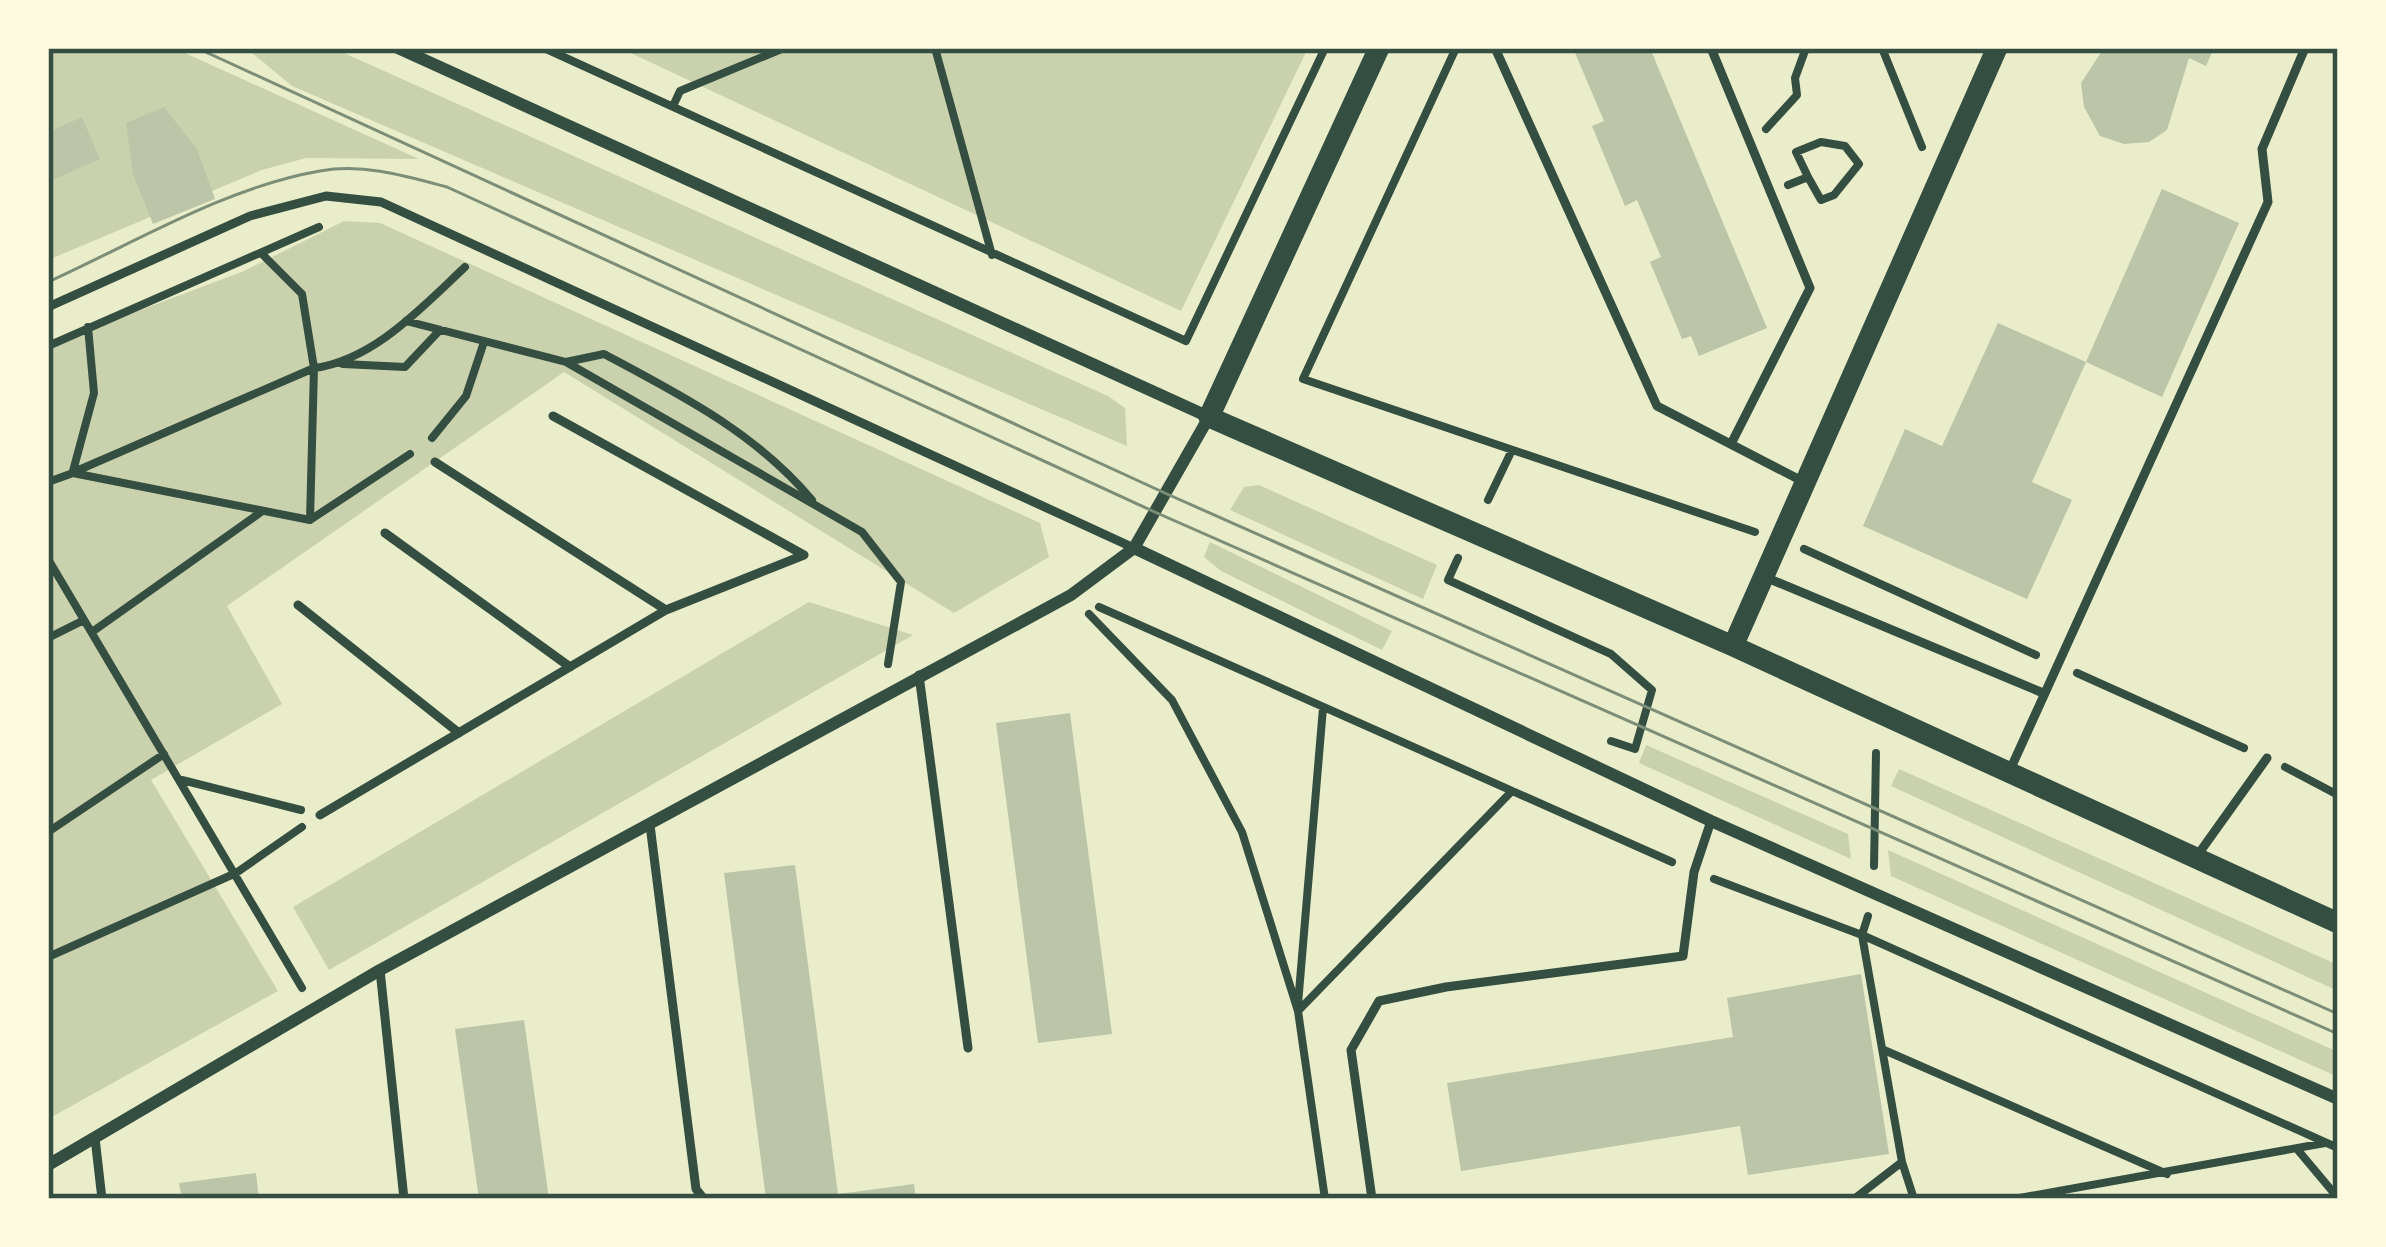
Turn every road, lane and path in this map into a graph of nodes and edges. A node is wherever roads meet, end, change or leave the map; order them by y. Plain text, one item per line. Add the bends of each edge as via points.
1 (398, 48) edge
2 (544, 48) edge
3 (784, 48) edge
4 (935, 48) edge
5 (1325, 48) edge
6 (1379, 48) edge
7 (1456, 48) edge
8 (1495, 48) edge
9 (1711, 48) edge
10 (1805, 48) edge
11 (1882, 48) edge
12 (1997, 48) edge
13 (2305, 48) edge
14 (674, 104) junction
15 (1751, 145) junction
16 (1929, 163) dead end
17 (1808, 177) junction
18 (1770, 192) junction
19 (324, 224) dead end
20 (485, 249) junction
21 (262, 255) junction
22 (992, 256) junction
23 (48, 307) edge
24 (406, 321) junction
25 (88, 327) junction
26 (440, 330) junction
27 (484, 341) junction
28 (48, 346) edge
29 (566, 362) junction
30 (342, 364) junction
31 (314, 368) junction
32 (553, 416) dead end
33 (1209, 417) junction
34 (1731, 444) junction
35 (1512, 450) junction
36 (435, 462) dead end
37 (73, 473) junction
38 (48, 482) edge
39 (1804, 482) junction
40 (1488, 500) dead end
41 (817, 506) junction
42 (262, 511) junction
43 (310, 520) junction
44 (1758, 532) dead end
45 (386, 533) dead end
46 (1134, 548) junction
47 (1459, 557) dead end
48 (48, 559) edge
49 (1763, 577) junction
50 (1070, 595) junction
51 (298, 605) dead end
52 (666, 610) junction
53 (84, 620) junction
54 (92, 632) junction
55 (48, 638) edge
56 (1733, 646) junction
57 (570, 667) junction
58 (919, 675) junction
59 (882, 693) junction
60 (2043, 693) junction
61 (1323, 707) dead end
62 (459, 733) junction
63 (1635, 749) dead end
64 (1876, 753) dead end
65 (164, 754) junction
66 (2267, 758) joint
67 (2008, 774) junction
68 (180, 780) junction
69 (1512, 791) dead end
70 (2338, 795) edge
71 (320, 815) junction
72 (1712, 821) junction
73 (650, 825) junction
74 (48, 832) edge
75 (2196, 857) junction
76 (236, 873) junction
77 (1874, 893) junction
78 (2338, 923) edge
79 (48, 957) edge
80 (380, 970) junction
81 (314, 1010) junction
82 (1298, 1011) junction
83 (968, 1048) dead end
84 (1883, 1050) junction
85 (2338, 1100) edge
86 (95, 1138) junction
87 (2328, 1143) dead end
88 (2297, 1149) junction
89 (1902, 1162) junction
90 (48, 1165) edge
91 (2168, 1175) junction
92 (2338, 1198) edge
93 (102, 1199) edge
94 (404, 1199) edge
95 (704, 1199) edge
96 (1325, 1199) edge
97 (1372, 1199) edge
98 (1854, 1199) edge
99 (1914, 1199) edge
100 (2014, 1199) edge

1 - 33 street
2 - 14 path
3 - 14 path via 680,91
4 - 22 path
5 - 22 path via 1186,341
6 - 33 street
7 - 35 path via 1303,379
8 - 34 lane via 1657,406
9 - 15 lane
10 - 15 path via 1797,95
11 - 16 path
12 - 39 street
13 - 60 lane via 2262,149 2269,202
14 - 22 path
15 - 18 lane
17 - 17 path via 1796,152 1821,142 1845,146 1859,164 1849,182 1821,200
17 - 18 path
18 - 34 lane via 1810,288
19 - 21 path
20 - 23 lane via 381,202 326,196 250,216
20 - 24 path
20 - 46 lane
21 - 25 path
21 - 31 path via 302,294
24 - 26 path
24 - 30 path
25 - 28 path
25 - 37 path via 94,393
26 - 27 path
26 - 30 path via 405,367
27 - 29 path
27 - 43 path via 466,396 429,442
29 - 41 path
29 - 41 path via 604,354 669,388 776,457
30 - 31 path
31 - 37 path
31 - 43 path
32 - 52 lane via 803,555
33 - 46 street
33 - 56 street
34 - 39 lane
35 - 40 path
35 - 44 path
36 - 52 lane
37 - 38 path
37 - 42 path
39 - 49 street
41 - 59 path via 862,532 901,582
42 - 43 path
42 - 54 path
45 - 57 lane
46 - 50 street
46 - 72 street
47 - 63 path via 1448,580 1611,654 1652,690
48 - 53 path
49 - 56 street
49 - 60 lane
50 - 58 street
50 - 82 path via 1172,700 1242,832
51 - 62 lane
52 - 57 lane
53 - 54 path
53 - 55 path
54 - 65 path
56 - 67 street
57 - 62 lane
58 - 59 street
58 - 83 lane
59 - 73 street
60 - 67 lane
61 - 82 path
62 - 71 lane
64 - 77 path
65 - 68 path
65 - 74 path
66 - 70 path
66 - 75 lane
67 - 75 street
68 - 71 path
68 - 76 path
69 - 82 path
71 - 76 path
72 - 77 street
72 - 97 lane via 1694,872 1682,956 1378,1001 1351,1050
73 - 80 street
73 - 95 lane via 696,1189
75 - 78 street
76 - 79 path
76 - 81 path
77 - 84 path via 1862,935
77 - 85 street
80 - 81 street
80 - 94 lane
81 - 86 street
82 - 96 path
84 - 89 path
84 - 91 path
86 - 90 street
86 - 93 lane
87 - 88 path
88 - 91 path
88 - 92 path
89 - 98 path
89 - 99 path
91 - 100 path

